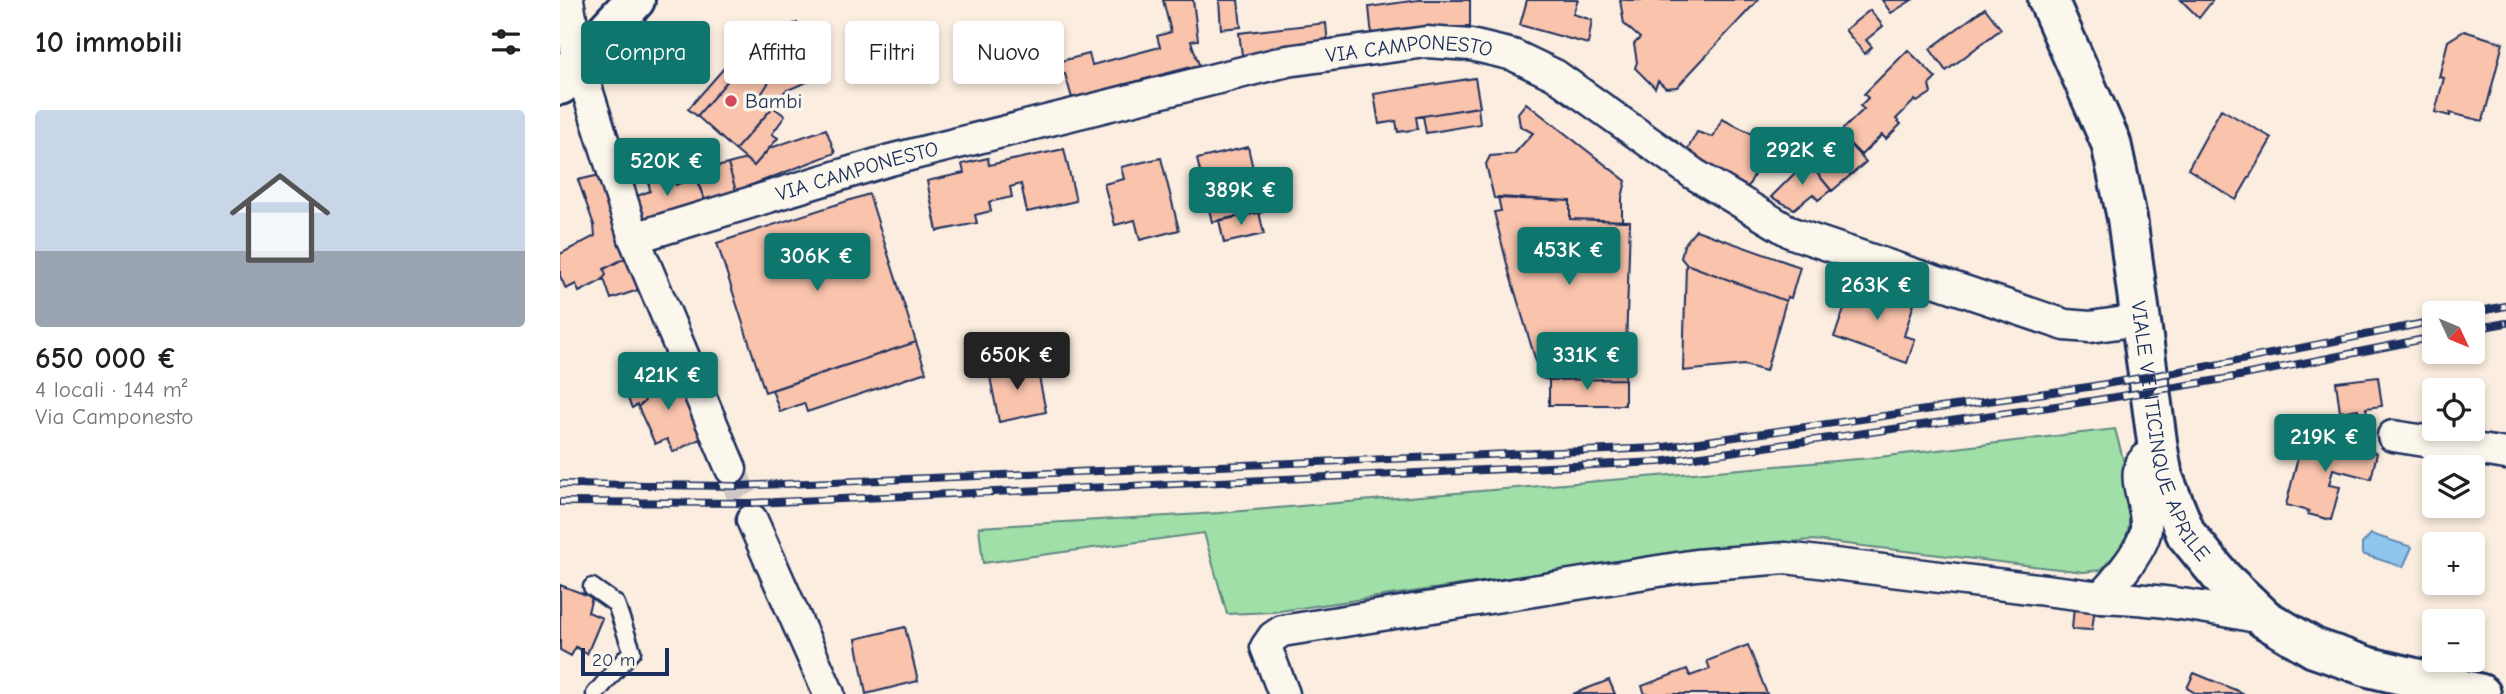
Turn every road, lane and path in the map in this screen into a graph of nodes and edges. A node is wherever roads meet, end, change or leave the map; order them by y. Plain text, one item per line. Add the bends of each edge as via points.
1 (568, 0) edge
2 (635, 0) edge
3 (2048, 0) edge
4 (569, 73) edge
5 (634, 238) junction
6 (2139, 320) junction
7 (2393, 436) dead end
8 (2158, 449) junction
9 (2506, 454) edge
10 (731, 469) tunnel mouth
11 (752, 520) tunnel mouth
12 (592, 587) dead end
13 (2101, 597) junction
14 (2265, 619) junction
15 (595, 694) edge
16 (829, 694) edge
17 (1284, 694) edge
18 (2481, 694) edge

1 - 4 street
2 - 4 main road
3 - 6 main road, VIALE VENTICINQUE APRILE via 2111,143 2127,218
4 - 5 street
5 - 6 street, VIA CAMPONESTO via 890,160 1287,61 1426,42 1471,45 1513,55 1555,75 1694,174 1792,233 2065,325 2090,327
5 - 10 street
6 - 8 main road, VIALE VENTICINQUE APRILE
7 - 9 street
8 - 13 street via 2141,463 2139,474 2146,514 2144,535 2118,579
8 - 14 main road, VIALE VENTICINQUE APRILE via 2163,477 2186,534 2223,579
11 - 16 street
12 - 15 lane via 616,604 632,651
13 - 14 street via 2202,606
13 - 17 street via 1786,558 1696,565 1282,631 1266,647
14 - 18 main road, VIALE VENTICINQUE APRILE via 2314,648 2347,660

